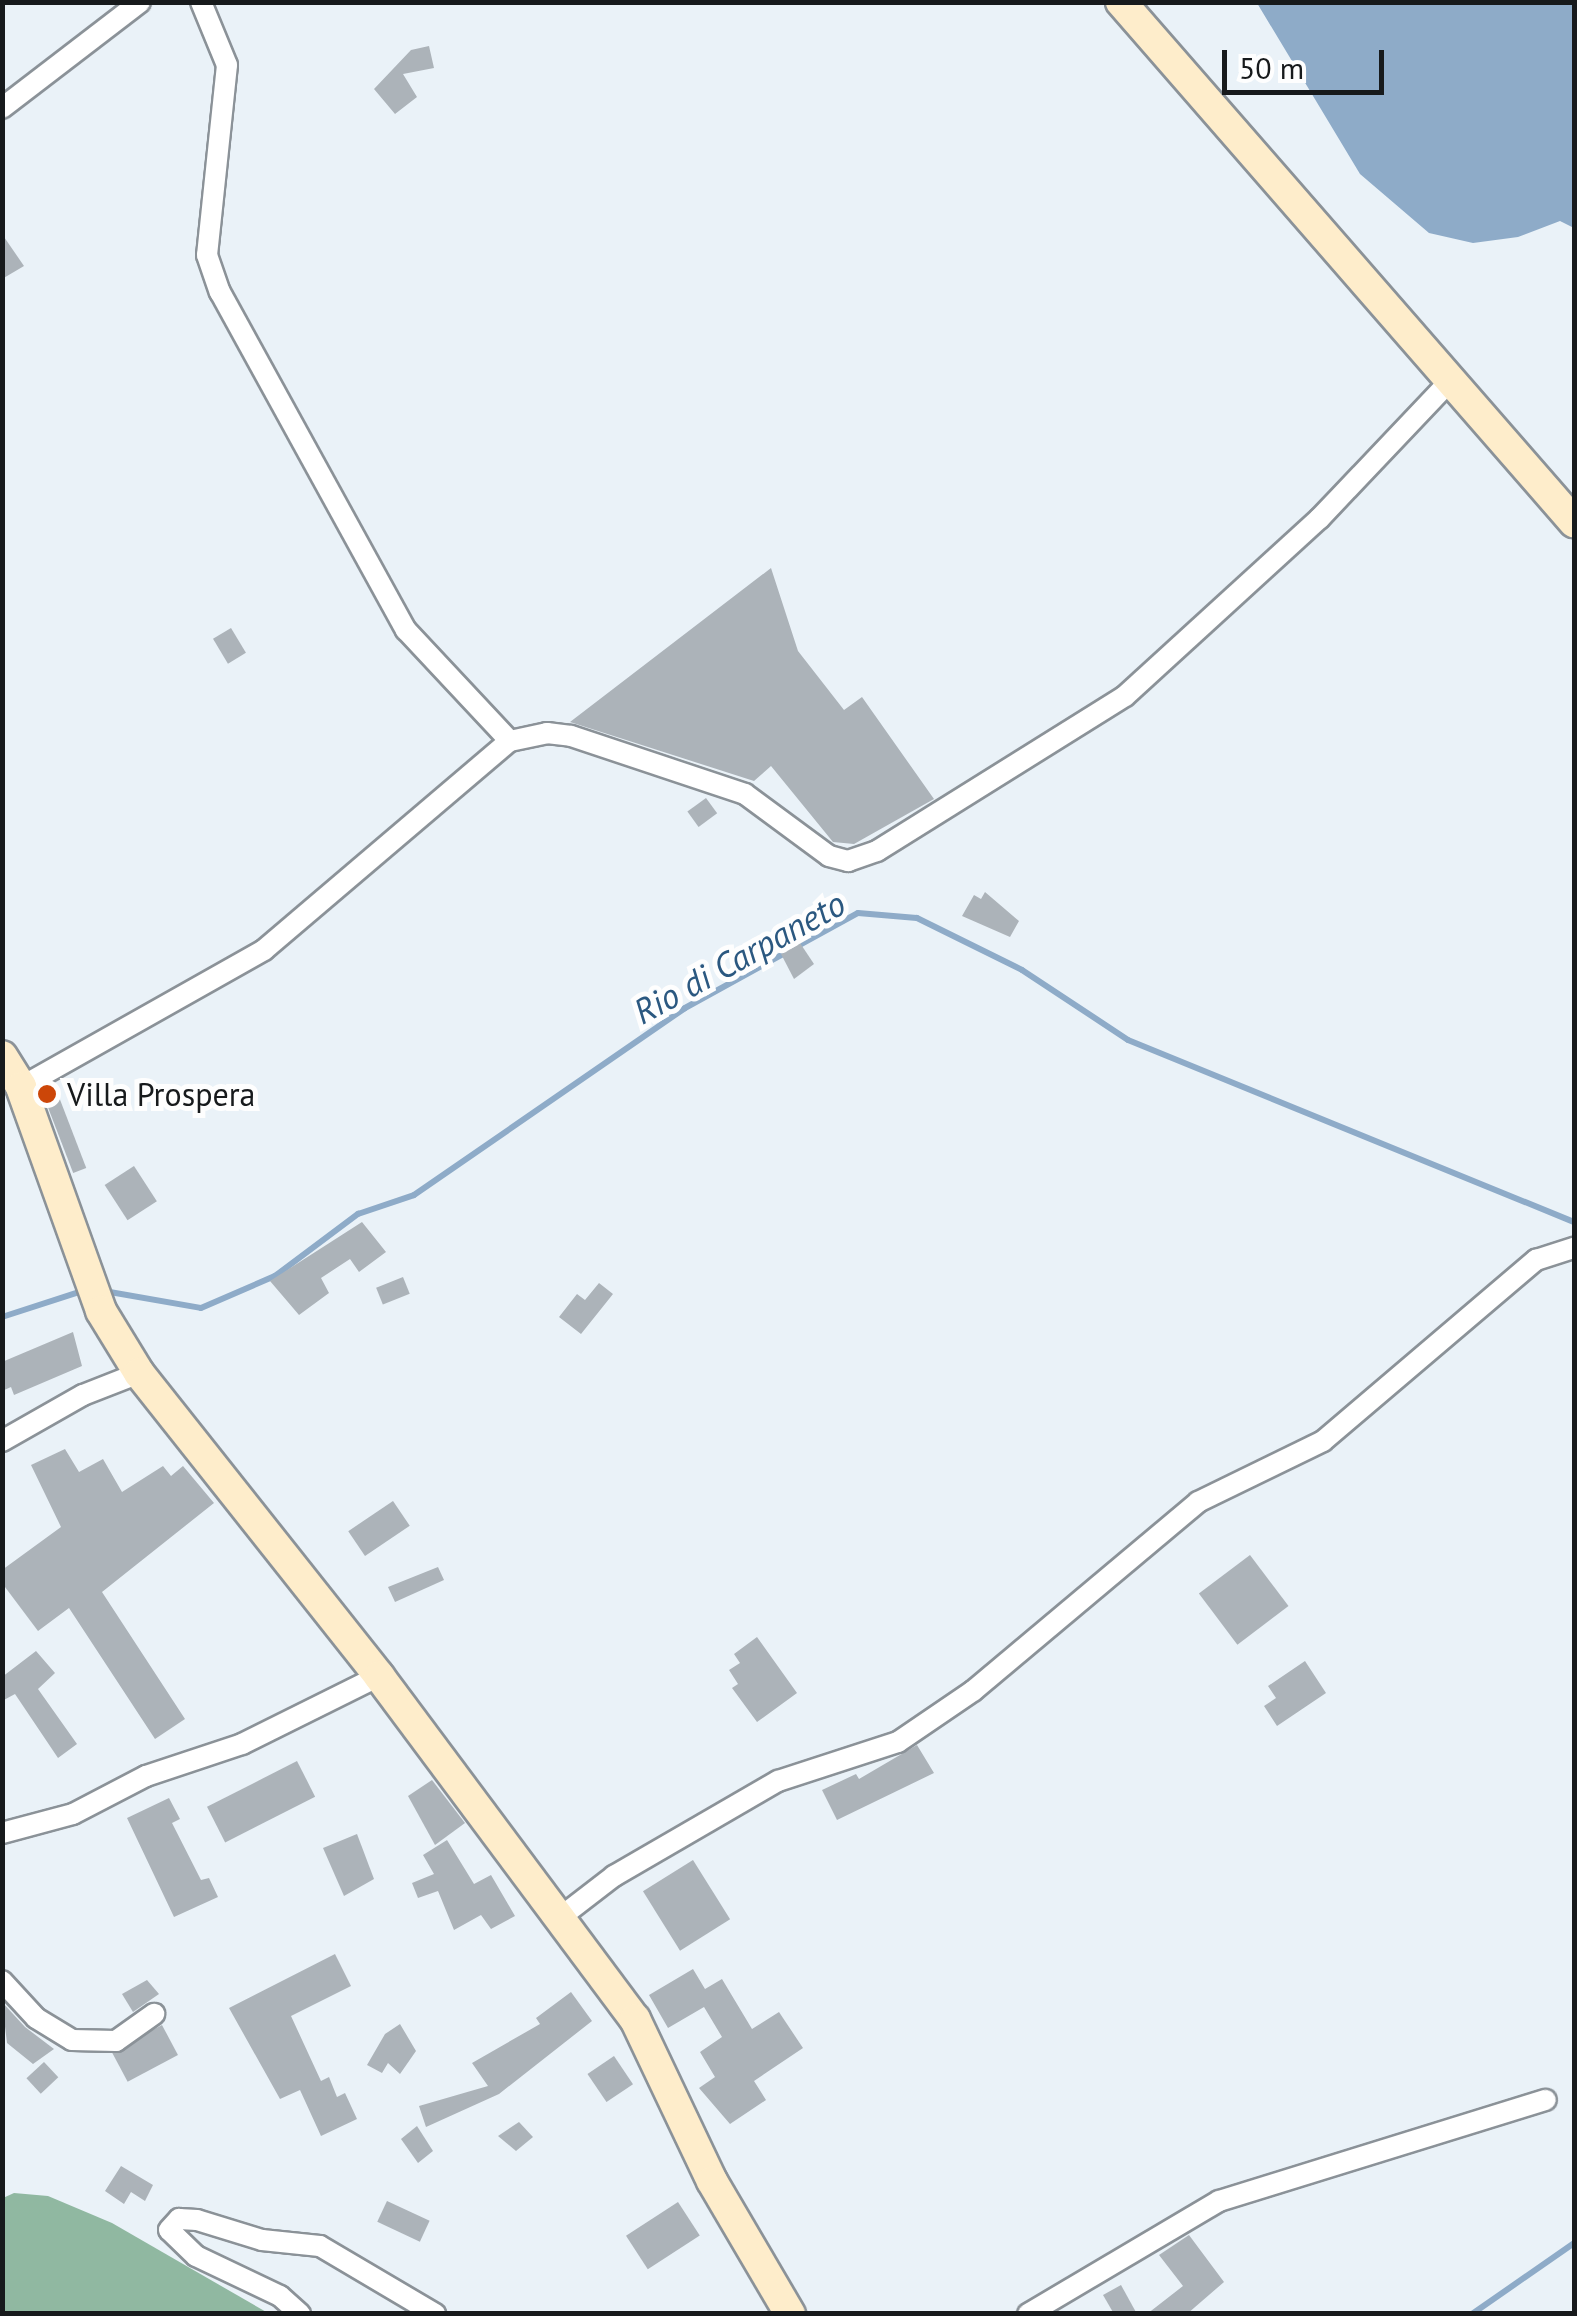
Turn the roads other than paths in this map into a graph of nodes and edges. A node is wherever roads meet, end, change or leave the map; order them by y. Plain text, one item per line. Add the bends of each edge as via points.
1 (140, 2) edge
2 (201, 2) edge
3 (1121, 2) edge
4 (2, 108) edge
5 (1448, 382) junction
6 (1574, 522) edge
7 (510, 741) junction
8 (2, 1056) edge
9 (22, 1087) junction
10 (1574, 1248) edge
11 (140, 1373) junction
12 (2, 1442) edge
13 (379, 1676) junction
14 (2, 1833) edge
15 (562, 1916) junction
16 (2, 1981) edge
17 (154, 2014) dead end
18 (1546, 2100) dead end
19 (300, 2314) edge
20 (435, 2314) edge
21 (790, 2314) edge
22 (1028, 2314) edge

1 - 4 street
2 - 7 street via 227,65 207,224 207,255 220,292 309,446 377,587 406,630
3 - 5 main road
5 - 6 main road
5 - 7 street via 1319,519 1125,696 877,851 848,861 829,856 745,794 571,736 548,732
7 - 9 street via 264,950
8 - 9 main road
9 - 11 main road via 101,1311
10 - 15 street via 1536,1260 1324,1440 1198,1502 973,1691 898,1742 778,1781 614,1876
11 - 12 street via 83,1395
11 - 13 main road
13 - 14 street via 242,1744 146,1776 72,1814
13 - 15 main road
15 - 21 main road via 635,2019 712,2181
16 - 17 street via 36,2018 72,2040 116,2041
18 - 22 street via 1219,2200
19 - 20 street via 280,2296 196,2256 169,2230 179,2218 262,2240 320,2246

